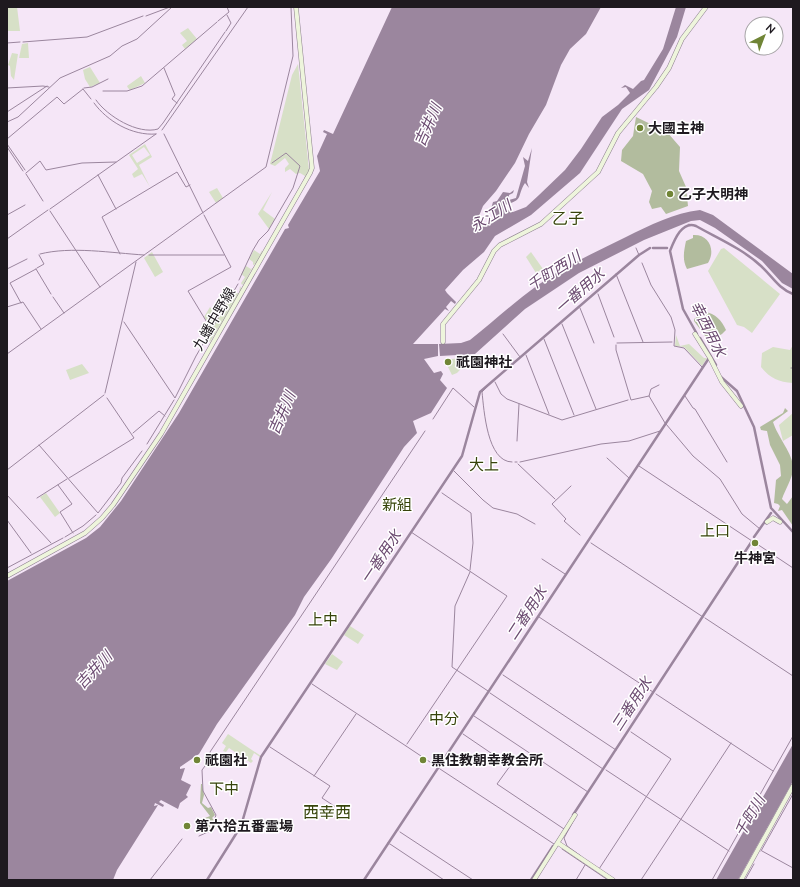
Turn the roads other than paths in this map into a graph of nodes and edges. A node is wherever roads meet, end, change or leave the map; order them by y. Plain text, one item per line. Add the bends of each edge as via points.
1 (296, 7) edge
2 (706, 7) edge
3 (695, 334) dead end
4 (443, 342) dead end
5 (742, 406) dead end
6 (767, 522) dead end
7 (780, 522) dead end
8 (7, 576) edge
9 (793, 786) edge
10 (575, 815) dead end
11 (558, 843) junction
12 (534, 880) edge
13 (613, 880) edge
14 (741, 880) edge

1 - 8 main road, 九蟠中野線 via 312,168 310,173 161,434 113,505 85,533
2 - 4 main road via 682,39 669,68 656,87 622,128 594,176 541,224 500,244 479,280 443,324
3 - 5 main road via 722,382
6 - 7 main road via 773,518
9 - 14 main road
10 - 11 main road
11 - 12 main road
11 - 13 main road

